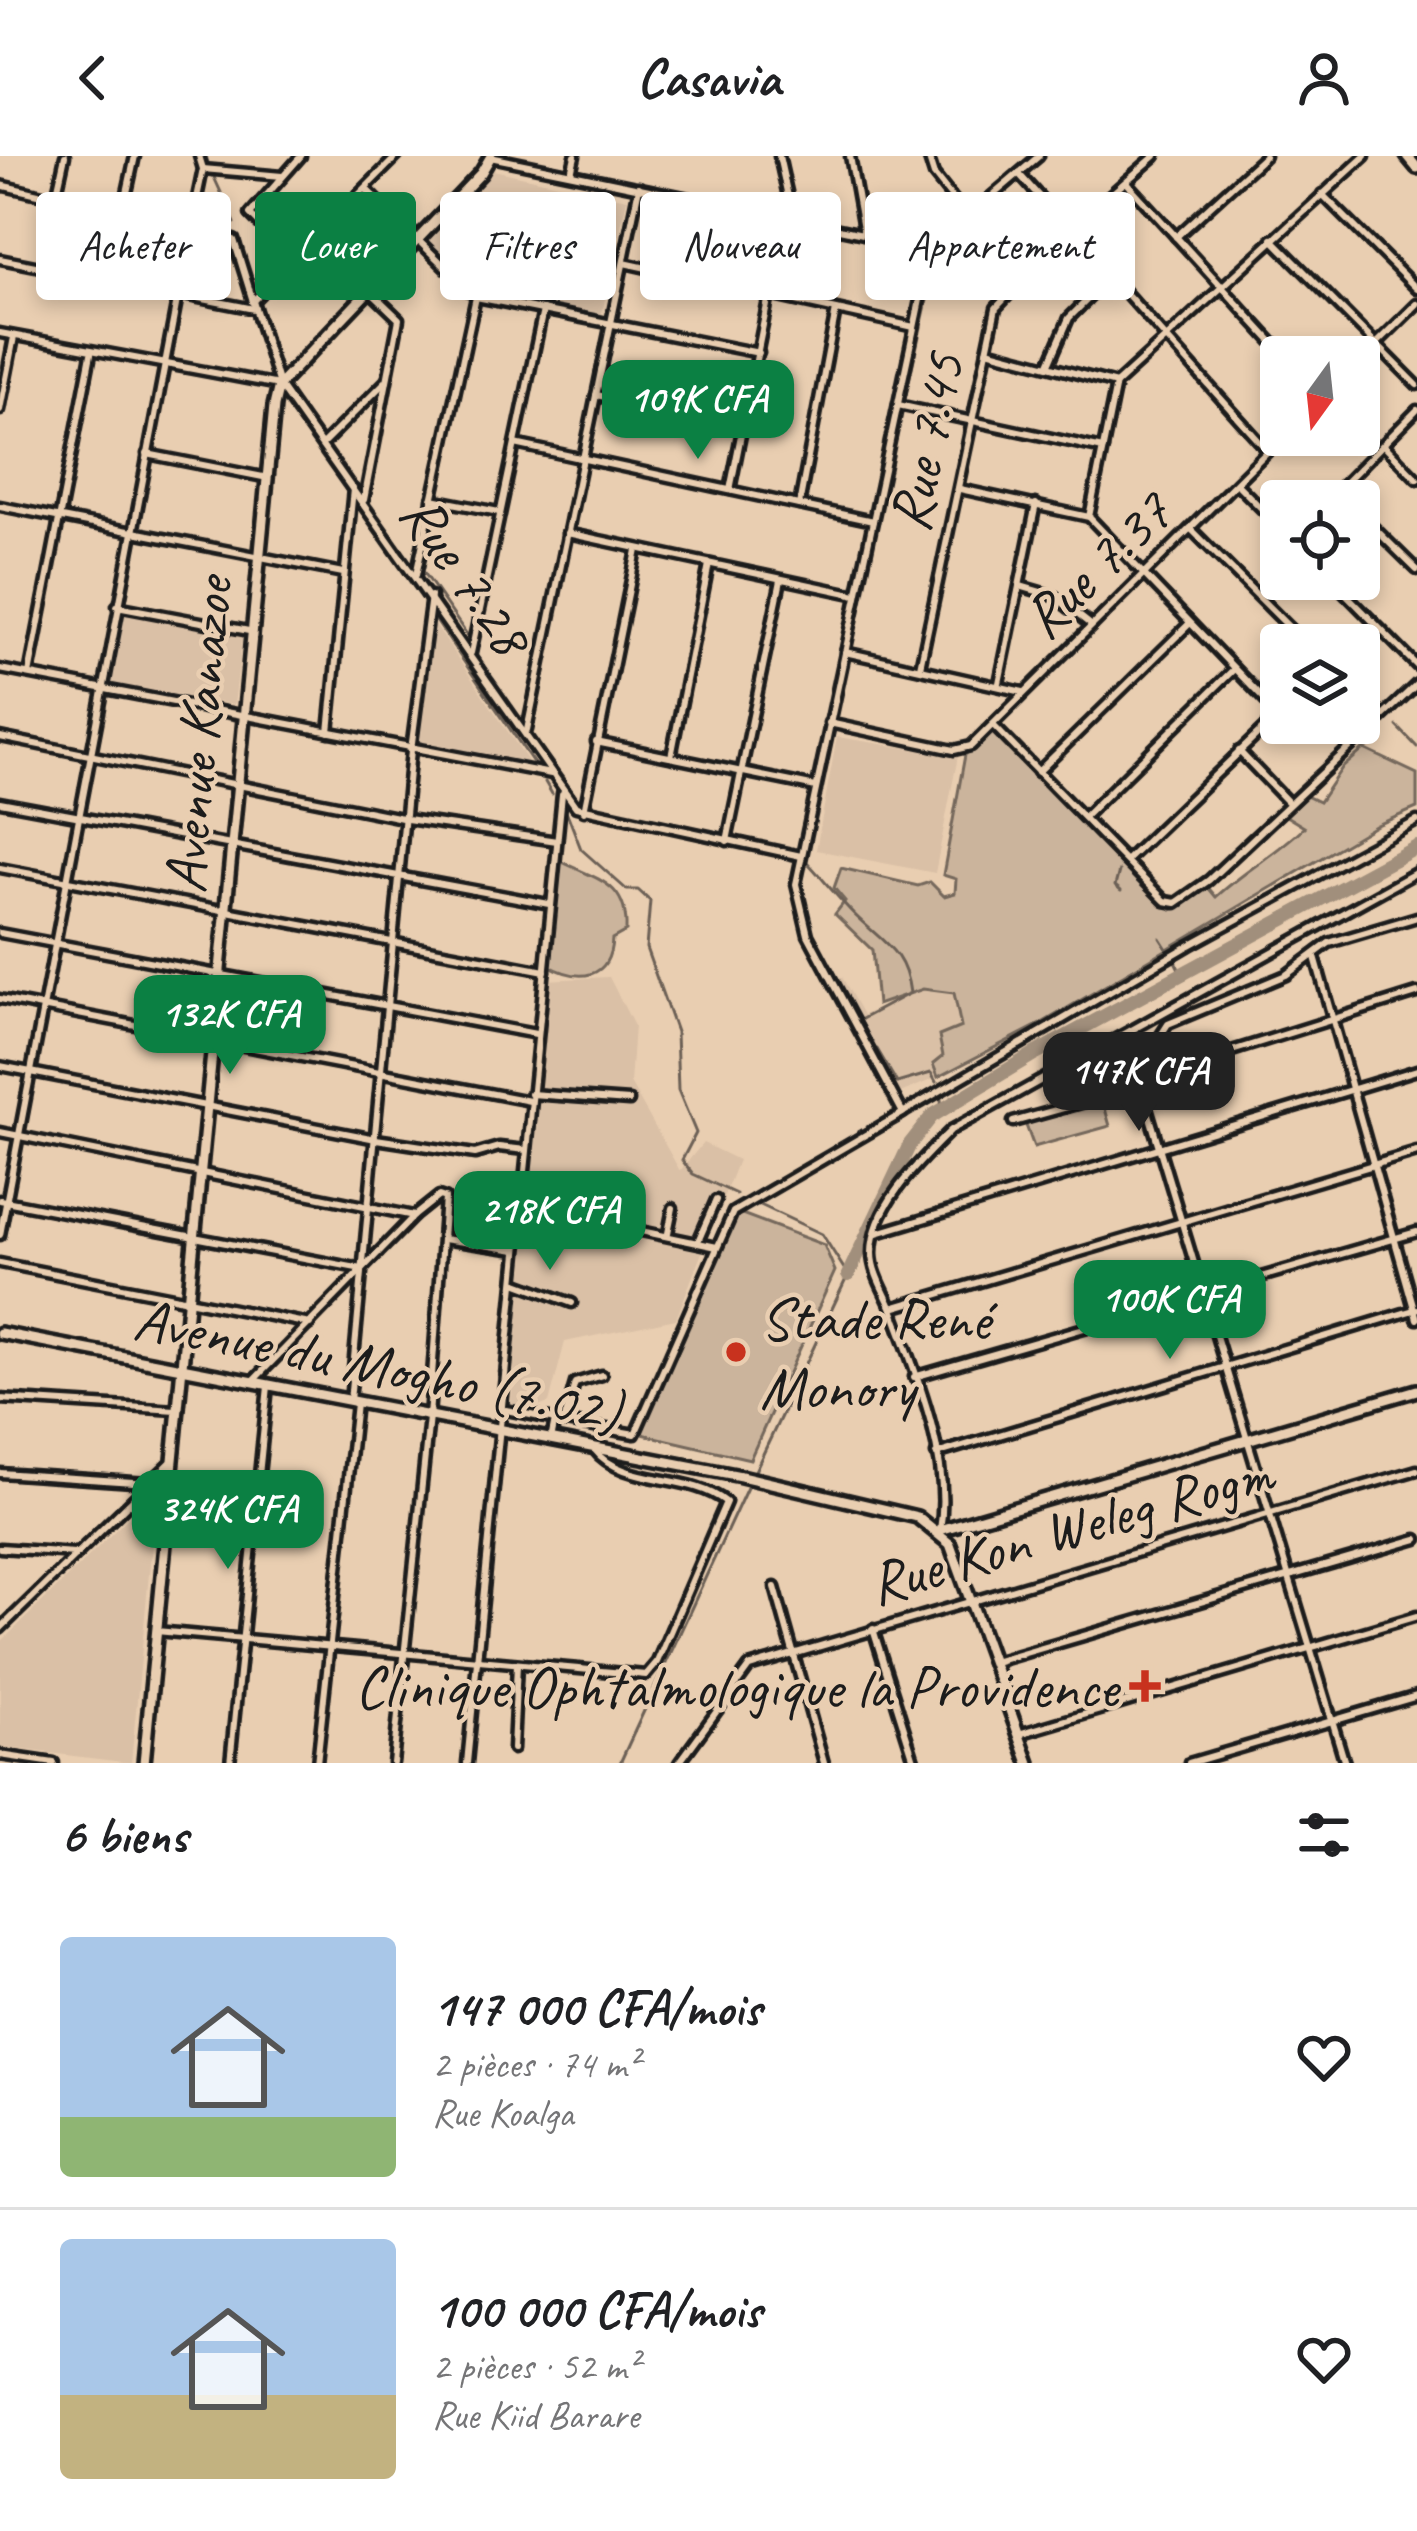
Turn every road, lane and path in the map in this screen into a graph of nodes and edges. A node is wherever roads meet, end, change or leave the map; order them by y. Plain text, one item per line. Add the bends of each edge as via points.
1 (65, 156) edge
2 (135, 156) edge
3 (199, 156) edge
4 (234, 156) edge
5 (301, 156) edge
6 (397, 156) edge
7 (490, 156) edge
8 (575, 156) edge
9 (778, 156) edge
10 (850, 156) edge
11 (928, 156) edge
12 (1039, 156) edge
13 (1155, 156) edge
14 (1265, 156) edge
15 (1364, 156) edge
16 (1407, 156) edge
17 (232, 168) junction
18 (1417, 168) edge
19 (203, 169) junction
20 (571, 173) junction
21 (1019, 174) junction
22 (282, 176) junction
23 (1126, 182) junction
24 (0, 185) edge
25 (639, 188) junction
26 (366, 189) junction
27 (57, 192) edge
28 (127, 192) edge
29 (198, 192) edge
30 (269, 192) edge
31 (363, 192) edge
32 (369, 192) edge
33 (659, 192) edge
34 (787, 192) edge
35 (947, 192) edge
36 (999, 192) edge
37 (1035, 192) edge
38 (1114, 192) edge
39 (36, 193) edge
40 (1322, 194) junction
41 (841, 229) edge
42 (864, 234) joint
43 (1176, 237) junction
44 (231, 238) edge
45 (416, 238) joint
46 (1272, 239) junction
47 (0, 259) edge
48 (440, 262) edge
49 (624, 263) junction
50 (36, 266) edge
51 (640, 267) edge
52 (1220, 286) junction
53 (1417, 289) edge
54 (177, 300) edge
55 (212, 300) edge
56 (258, 300) edge
57 (357, 300) edge
58 (379, 300) edge
59 (475, 300) edge
60 (491, 300) edge
61 (768, 300) edge
62 (791, 300) edge
63 (920, 300) edge
64 (1001, 300) edge
65 (1087, 300) edge
66 (1130, 300) edge
67 (1417, 304) edge
68 (253, 306) junction
69 (542, 310) junction
70 (836, 310) junction
71 (610, 324) junction
72 (915, 327) junction
73 (0, 333) edge
74 (1266, 336) edge
75 (1369, 336) edge
76 (14, 337) junction
77 (1163, 338) junction
78 (1380, 341) edge
79 (1380, 347) edge
80 (987, 350) junction
81 (91, 353) junction
82 (759, 353) junction
83 (1049, 364) junction
84 (164, 367) junction
85 (389, 378) junction
86 (1116, 384) junction
87 (279, 385) junction
88 (1417, 385) edge
89 (596, 395) junction
90 (898, 405) junction
91 (0, 410) edge
92 (1417, 410) edge
93 (973, 422) junction
94 (744, 424) junction
95 (1260, 442) edge
96 (324, 443) junction
97 (515, 444) junction
98 (1384, 445) junction
99 (1103, 449) junction
100 (147, 454) junction
101 (1263, 456) edge
102 (583, 458) junction
103 (263, 477) junction
104 (1417, 478) edge
105 (1348, 480) edge
106 (1237, 484) junction
107 (353, 485) junction
108 (960, 489) junction
109 (730, 490) junction
110 (432, 499) junction
111 (364, 500) junction
112 (1036, 504) junction
113 (799, 505) junction
114 (0, 506) edge
115 (1260, 507) edge
116 (501, 512) junction
117 (1090, 517) junction
118 (58, 518) junction
119 (873, 520) junction
120 (1191, 529) junction
121 (132, 532) junction
122 (567, 533) junction
123 (1380, 534) edge
124 (637, 548) junction
125 (256, 556) junction
126 (709, 563) junction
127 (1417, 570) edge
128 (343, 573) junction
129 (416, 575) junction
130 (1143, 575) junction
131 (781, 579) junction
132 (1020, 586) junction
133 (857, 595) junction
134 (431, 596) junction
135 (1352, 600) edge
136 (117, 606) junction
137 (1189, 624) junction
138 (1285, 624) edge
139 (1090, 625) junction
140 (249, 631) junction
141 (845, 652) junction
142 (471, 653) junction
143 (1417, 666) edge
144 (920, 667) junction
145 (0, 669) edge
146 (1234, 669) junction
147 (29, 674) junction
148 (999, 683) junction
149 (1417, 684) edge
150 (102, 688) junction
151 (1024, 693) junction
152 (1260, 693) edge
153 (243, 716) junction
154 (1380, 718) edge
155 (829, 723) junction
156 (993, 725) junction
157 (1260, 731) edge
158 (329, 732) junction
159 (526, 732) junction
160 (0, 737) edge
161 (596, 742) junction
162 (1352, 744) edge
163 (411, 750) junction
164 (1239, 751) junction
165 (90, 755) junction
166 (671, 757) junction
167 (740, 772) junction
168 (1038, 772) junction
169 (551, 774) junction
170 (236, 782) junction
171 (815, 787) junction
172 (562, 790) junction
173 (0, 802) edge
174 (1288, 802) junction
175 (584, 811) junction
176 (79, 817) junction
177 (1084, 817) junction
178 (406, 819) junction
179 (1417, 821) edge
180 (727, 841) junction
181 (557, 842) junction
182 (230, 847) junction
183 (801, 856) junction
184 (1128, 859) junction
185 (0, 868) edge
186 (1417, 872) edge
187 (399, 880) junction
188 (66, 881) junction
189 (549, 904) junction
190 (223, 912) junction
191 (1417, 917) edge
192 (0, 933) edge
193 (53, 944) junction
194 (392, 946) junction
195 (1315, 957) junction
196 (545, 971) junction
197 (218, 974) junction
198 (1417, 993) edge
199 (0, 999) edge
200 (387, 1005) junction
201 (41, 1007) junction
202 (1331, 1018) junction
203 (536, 1034) junction
204 (212, 1040) junction
205 (0, 1066) edge
206 (1417, 1070) edge
207 (31, 1072) junction
208 (383, 1074) junction
209 (1158, 1074) junction
210 (1351, 1089) junction
211 (1143, 1094) junction
212 (531, 1097) junction
213 (628, 1101) dead end
214 (205, 1105) junction
215 (903, 1113) junction
216 (1013, 1122) dead end
217 (0, 1132) edge
218 (19, 1136) junction
219 (376, 1138) junction
220 (1162, 1149) junction
221 (526, 1150) junction
222 (1417, 1152) edge
223 (1373, 1166) junction
224 (199, 1170) junction
225 (3, 1200) edge
226 (716, 1201) dead end
227 (369, 1204) junction
228 (520, 1206) junction
229 (673, 1208) dead end
230 (414, 1216) junction
231 (1184, 1222) junction
232 (1417, 1232) edge
233 (668, 1233) junction
234 (877, 1233) junction
235 (0, 1235) edge
236 (193, 1237) junction
237 (443, 1239) junction
238 (699, 1239) junction
239 (1393, 1239) junction
240 (717, 1246) junction
241 (517, 1250) junction
242 (0, 1263) edge
243 (362, 1271) junction
244 (514, 1282) junction
245 (1204, 1295) junction
246 (187, 1301) junction
247 (572, 1303) dead end
248 (892, 1308) junction
249 (1416, 1313) edge
250 (310, 1324) junction
251 (0, 1334) edge
252 (1227, 1366) junction
253 (180, 1370) junction
254 (602, 1375) dead end
255 (914, 1377) junction
256 (252, 1383) junction
257 (268, 1386) junction
258 (1417, 1390) edge
259 (0, 1399) edge
260 (353, 1402) junction
261 (504, 1409) junction
262 (176, 1410) junction
263 (429, 1417) junction
264 (560, 1421) junction
265 (501, 1431) junction
266 (551, 1440) junction
267 (1247, 1440) junction
268 (592, 1448) junction
269 (936, 1454) junction
270 (172, 1461) junction
271 (1417, 1470) edge
272 (0, 1473) edge
273 (148, 1483) junction
274 (126, 1504) junction
275 (168, 1510) junction
276 (1268, 1511) junction
277 (940, 1530) junction
278 (1417, 1539) edge
279 (0, 1548) edge
280 (75, 1553) junction
281 (1290, 1576) junction
282 (775, 1587) dead end
283 (972, 1601) junction
284 (1417, 1616) edge
285 (874, 1629) junction
286 (0, 1630) edge
287 (156, 1631) junction
288 (243, 1639) junction
289 (329, 1646) junction
290 (1310, 1648) junction
291 (406, 1653) junction
292 (793, 1654) junction
293 (479, 1660) junction
294 (994, 1662) junction
295 (518, 1664) junction
296 (1417, 1696) edge
297 (1332, 1721) junction
298 (1019, 1734) junction
299 (513, 1749) dead end
300 (0, 1755) edge
301 (54, 1763) edge
302 (143, 1763) edge
303 (230, 1763) edge
304 (317, 1763) edge
305 (394, 1763) edge
306 (467, 1763) edge
307 (679, 1763) edge
308 (824, 1763) edge
309 (915, 1763) edge
310 (1029, 1763) edge
311 (1189, 1763) edge
312 (1345, 1763) edge

1 - 27 street
2 - 28 street
3 - 19 street
4 - 17 street
5 - 22 street
6 - 26 street
7 - 20 street
7 - 45 street
8 - 20 street
9 - 34 street
10 - 42 street
11 - 35 street
12 - 21 street
13 - 23 street, Rue 7.45
14 - 43 street
15 - 40 street
16 - 18 street
17 - 19 street
17 - 22 street
19 - 29 street
20 - 25 street
21 - 36 street
21 - 37 street
22 - 30 street
23 - 38 street, Rue 7.45
23 - 43 street
24 - 39 street
25 - 33 street
25 - 49 street
26 - 31 street
26 - 32 street
40 - 46 street
40 - 53 street
41 - 42 street
43 - 52 street
44 - 68 street, Rue 7.28
45 - 48 street
46 - 52 street
46 - 75 street
47 - 50 street
49 - 51 street
49 - 71 street
52 - 74 street
52 - 77 street
54 - 84 street
55 - 68 street
56 - 68 street
57 - 87 street
58 - 85 street via 399,319
59 - 110 street
60 - 69 street
61 - 82 street
62 - 70 street
63 - 72 street
64 - 80 street, Rue 7.45
65 - 83 street via 1069,318
66 - 77 street
67 - 78 street
68 - 87 street, Rue 7.28
69 - 71 street
69 - 97 street
70 - 72 street
70 - 113 street
71 - 82 street
71 - 89 street
72 - 90 street
73 - 76 street
76 - 81 street
76 - 91 street
77 - 86 street
77 - 95 street
79 - 88 street
80 - 83 street
80 - 93 street, Rue 7.45
81 - 84 street
81 - 118 street
82 - 94 street
83 - 86 street
84 - 87 street
84 - 100 street
85 - 96 street
85 - 111 street
86 - 99 street
87 - 96 street, Rue 7.28
87 - 103 street, Avenue Kanazoe
89 - 94 street
89 - 102 street
90 - 93 street
90 - 119 street
92 - 98 street
93 - 99 street
93 - 108 street, Rue 7.45
94 - 109 street
96 - 107 street, Rue 7.28
97 - 102 street
97 - 116 street
98 - 104 street
98 - 105 street
99 - 117 street
100 - 103 street
100 - 121 street
101 - 106 street, Rue 7.37
102 - 109 street
102 - 122 street
103 - 125 street, Avenue Kanazoe
106 - 115 street
106 - 120 street, Rue 7.37
107 - 111 street, Rue 7.28
107 - 128 street
108 - 112 street
108 - 144 street, Rue 7.45
109 - 113 street
110 - 116 street
110 - 129 street
111 - 129 street, Rue 7.28
112 - 117 street
112 - 132 street
113 - 119 street
114 - 118 street
116 - 142 street
117 - 130 street
118 - 121 street
118 - 147 street
119 - 133 street
120 - 130 street, Rue 7.37
120 - 138 street
121 - 125 street
121 - 136 street
122 - 124 street
122 - 159 street
123 - 127 street
124 - 126 street
124 - 161 street
125 - 128 street
125 - 140 street, Avenue Kanazoe
126 - 131 street
126 - 166 street
128 - 158 street
129 - 134 street, Rue 7.28
130 - 137 street
130 - 139 street, Rue 7.37
131 - 133 street
131 - 167 street
132 - 139 street via 1054,596
132 - 148 street
133 - 141 street
134 - 142 street, Rue 7.28
134 - 163 street
135 - 143 street
136 - 140 street
136 - 150 street
137 - 146 street
137 - 168 street
139 - 151 street, Rue 7.37
140 - 153 street, Avenue Kanazoe
141 - 144 street
141 - 155 street
142 - 159 street, Rue 7.28
144 - 148 street
145 - 147 street
146 - 152 street
146 - 177 street
147 - 150 street
148 - 151 street
149 - 154 street
150 - 153 street
150 - 165 street
151 - 156 street, Rue 7.37
153 - 158 street
153 - 170 street, Avenue Kanazoe
155 - 156 street, Rue 7.37 via 964,750
155 - 171 street
156 - 168 street
157 - 164 street
158 - 163 street
159 - 169 street, Rue 7.28
160 - 165 street
161 - 166 street
161 - 175 street
162 - 174 street
163 - 169 street
163 - 178 street
164 - 174 street
164 - 184 street
165 - 170 street
165 - 176 street
166 - 167 street
167 - 171 street
167 - 180 street
168 - 177 street
169 - 172 street, Rue 7.28
170 - 178 street
170 - 182 street, Avenue Kanazoe
171 - 183 street
172 - 175 street, Rue 7.28
172 - 181 street
173 - 176 street
174 - 184 street via 1176,903
175 - 180 street
176 - 182 street
176 - 188 street
177 - 184 street
178 - 181 street
178 - 187 street
179 - 215 street
180 - 183 street
181 - 189 street
182 - 187 street
182 - 190 street, Avenue Kanazoe
183 - 215 street via 796,884 808,935
185 - 188 street
186 - 234 street via 952,1130 899,1188
187 - 189 street
187 - 194 street
188 - 190 street
188 - 193 street
189 - 196 street
190 - 194 street
190 - 197 street, Avenue Kanazoe
191 - 195 street via 1329,944
192 - 193 street
193 - 197 street
193 - 201 street
194 - 196 street
194 - 200 street
195 - 202 street
195 - 209 street via 1168,1024 1159,1038
196 - 203 street
197 - 200 street
197 - 204 street, Avenue Kanazoe
198 - 202 street
199 - 201 street
200 - 203 street
200 - 208 street
201 - 204 street
201 - 207 street
202 - 209 street
202 - 210 street
203 - 212 street
204 - 208 street
204 - 214 street, Avenue Kanazoe
205 - 207 street
206 - 210 street
207 - 214 street
207 - 218 street
208 - 212 street
208 - 219 street
209 - 211 street
210 - 220 street
210 - 223 street
211 - 216 street
211 - 220 street
212 - 213 street
212 - 221 street
214 - 219 street
214 - 224 street, Avenue Kanazoe
215 - 240 street via 745,1203
217 - 218 street
218 - 224 street
218 - 225 street
219 - 221 street via 475,1154
219 - 227 street
220 - 231 street
220 - 234 street
221 - 228 street
222 - 223 street
223 - 231 street
223 - 239 street
224 - 227 street
224 - 236 street, Avenue Kanazoe
225 - 235 street
225 - 236 street
226 - 238 street
227 - 230 street
227 - 243 street
228 - 233 street
228 - 241 street
229 - 233 street
230 - 237 street via 442,1196
230 - 243 street
231 - 245 street
231 - 248 street
232 - 239 street
233 - 238 street
234 - 248 street via 872,1259
236 - 243 street
236 - 246 street, Avenue Kanazoe
237 - 241 street
237 - 263 street
238 - 240 street
239 - 245 street
239 - 249 street
240 - 264 street via 635,1434
241 - 244 street
242 - 246 street
243 - 250 street
243 - 260 street
244 - 247 street
244 - 261 street
245 - 252 street
245 - 255 street
246 - 250 street
246 - 253 street, Avenue Kanazoe
248 - 255 street
249 - 252 street
250 - 256 street
251 - 253 street, Avenue du Mogho (7.02)
252 - 267 street
252 - 269 street
253 - 256 street, Avenue du Mogho (7.02)
253 - 262 street, Avenue Kanazoe
254 - 264 street via 575,1383
255 - 269 street
256 - 257 street, Avenue du Mogho (7.02)
257 - 260 street, Avenue du Mogho (7.02)
257 - 288 street
258 - 267 street
259 - 262 street
260 - 263 street, Avenue du Mogho (7.02)
260 - 289 street
261 - 264 street
261 - 265 street
262 - 270 street, Avenue Kanazoe
263 - 265 street, Avenue du Mogho (7.02)
263 - 291 street
264 - 266 street
265 - 266 street, Avenue du Mogho (7.02)
265 - 293 street
266 - 268 street, Avenue du Mogho (7.02)
267 - 276 street
267 - 277 street
268 - 277 street, Avenue du Mogho (7.02) via 907,1514
268 - 295 street via 621,1468 710,1489 727,1508 646,1675
269 - 277 street via 946,1492
270 - 273 street
270 - 275 street, Avenue Kanazoe
271 - 276 street, Rue Kon Weleg Rogm
272 - 273 street
273 - 274 street
274 - 275 street
274 - 280 street
275 - 287 street, Avenue Kanazoe
276 - 281 street
276 - 283 street, Rue Kon Weleg Rogm
277 - 283 street
278 - 281 street
279 - 280 street
280 - 286 street
281 - 290 street
281 - 294 street
282 - 292 street
283 - 285 street, Rue Kon Weleg Rogm
283 - 294 street
284 - 290 street
285 - 292 street, Rue Kon Weleg Rogm
285 - 309 street
287 - 288 street
287 - 302 street, Avenue Kanazoe
288 - 289 street
288 - 303 street
289 - 291 street
289 - 304 street
290 - 297 street
290 - 298 street
291 - 293 street
291 - 305 street
292 - 307 street, Rue Kon Weleg Rogm via 749,1667
292 - 308 street
293 - 295 street
293 - 306 street
294 - 298 street
295 - 299 street
296 - 297 street
297 - 311 street
297 - 312 street
298 - 310 street
300 - 301 street

